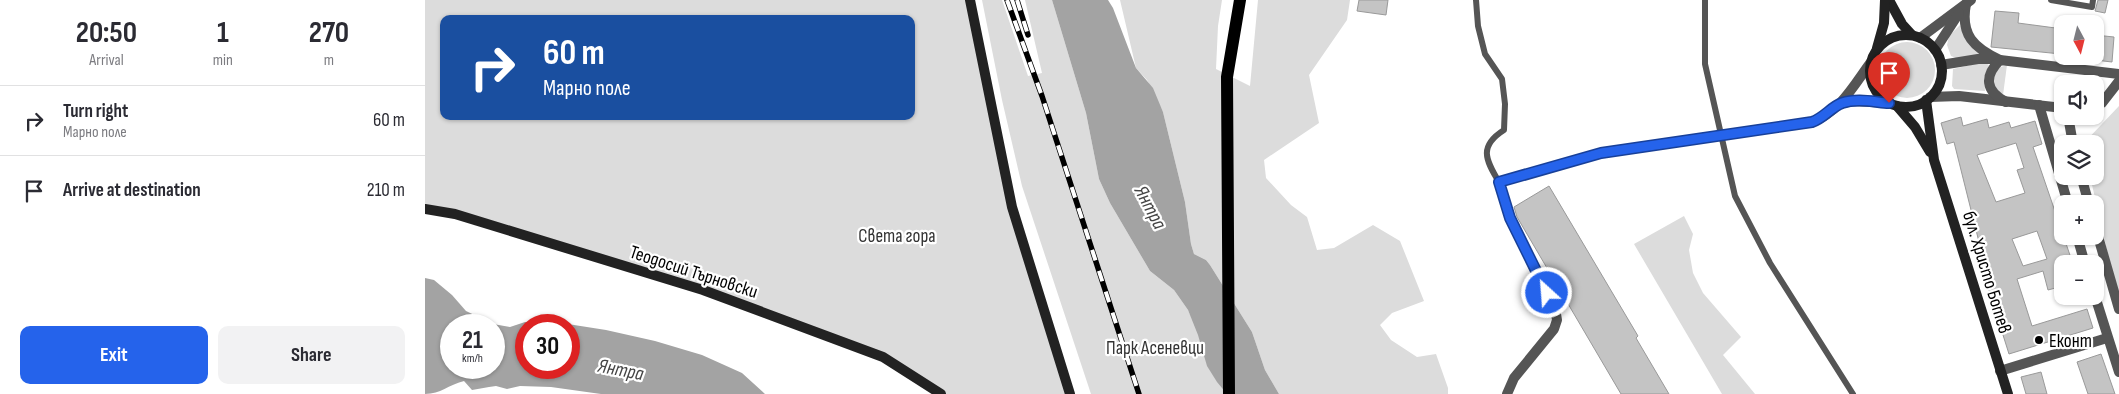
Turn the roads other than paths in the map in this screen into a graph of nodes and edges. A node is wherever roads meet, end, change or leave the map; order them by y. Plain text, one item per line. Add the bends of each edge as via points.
1 (970, 0) edge
2 (1239, 0) edge
3 (1477, 0) edge
4 (1705, 0) edge
5 (1887, 0) edge
6 (2051, 0) edge
7 (2093, 0) edge
8 (1968, 2) edge
9 (1916, 36) junction
10 (1876, 50) junction
11 (1935, 50) junction
12 (2000, 60) junction
13 (1871, 62) junction
14 (1941, 65) junction
15 (2119, 74) edge
16 (2119, 81) edge
17 (1928, 99) junction
18 (2104, 100) edge
19 (2006, 102) junction
20 (1841, 104) junction
21 (1893, 104) junction
22 (2039, 105) junction
23 (2054, 107) edge
24 (1720, 135) junction
25 (1934, 160) junction
26 (1499, 182) junction
27 (2065, 195) edge
28 (425, 209) edge
29 (2100, 245) edge
30 (2098, 305) edge
31 (2119, 309) edge
32 (2107, 338) junction
33 (2001, 371) junction
34 (2119, 372) edge
35 (941, 394) edge
36 (1070, 394) edge
37 (1229, 394) edge
38 (1507, 394) edge
39 (1853, 394) edge
40 (2008, 394) edge

1 - 36 street via 1012,207
2 - 37 main road via 1227,77
3 - 26 lane via 1477,26 1485,54 1502,79 1504,130 1487,144 1489,165
4 - 24 lane via 1705,64
5 - 9 street via 1902,24
5 - 10 street
6 - 7 lane via 2092,7
8 - 9 street
8 - 11 street
8 - 12 street via 1965,23 1973,43
9 - 10 street via 1892,38
9 - 11 street
10 - 13 street
11 - 14 street
12 - 14 street via 1978,59
12 - 15 street
12 - 19 street via 1991,69 1988,81 1992,92
13 - 20 street
13 - 21 street via 1872,84 1880,98
14 - 17 street via 1940,82
16 - 18 street
17 - 19 street via 1959,96
17 - 21 street via 1912,106
17 - 25 street, бул. Христо Ботев
19 - 22 street
20 - 21 street via 1853,101
20 - 24 street via 1812,122
21 - 25 street, бул. Христо Ботев via 1915,127
22 - 23 street
22 - 27 street
24 - 26 street via 1601,153
24 - 39 lane via 1735,196 1770,263
25 - 33 street, бул. Христо Ботев
26 - 38 street via 1510,218 1555,308 1557,320 1554,329 1514,378
28 - 35 street, Теодосий Търновски via 455,214 703,290 883,357
29 - 31 street
30 - 32 street
32 - 33 street
32 - 34 street
33 - 40 street, бул. Христо Ботев

